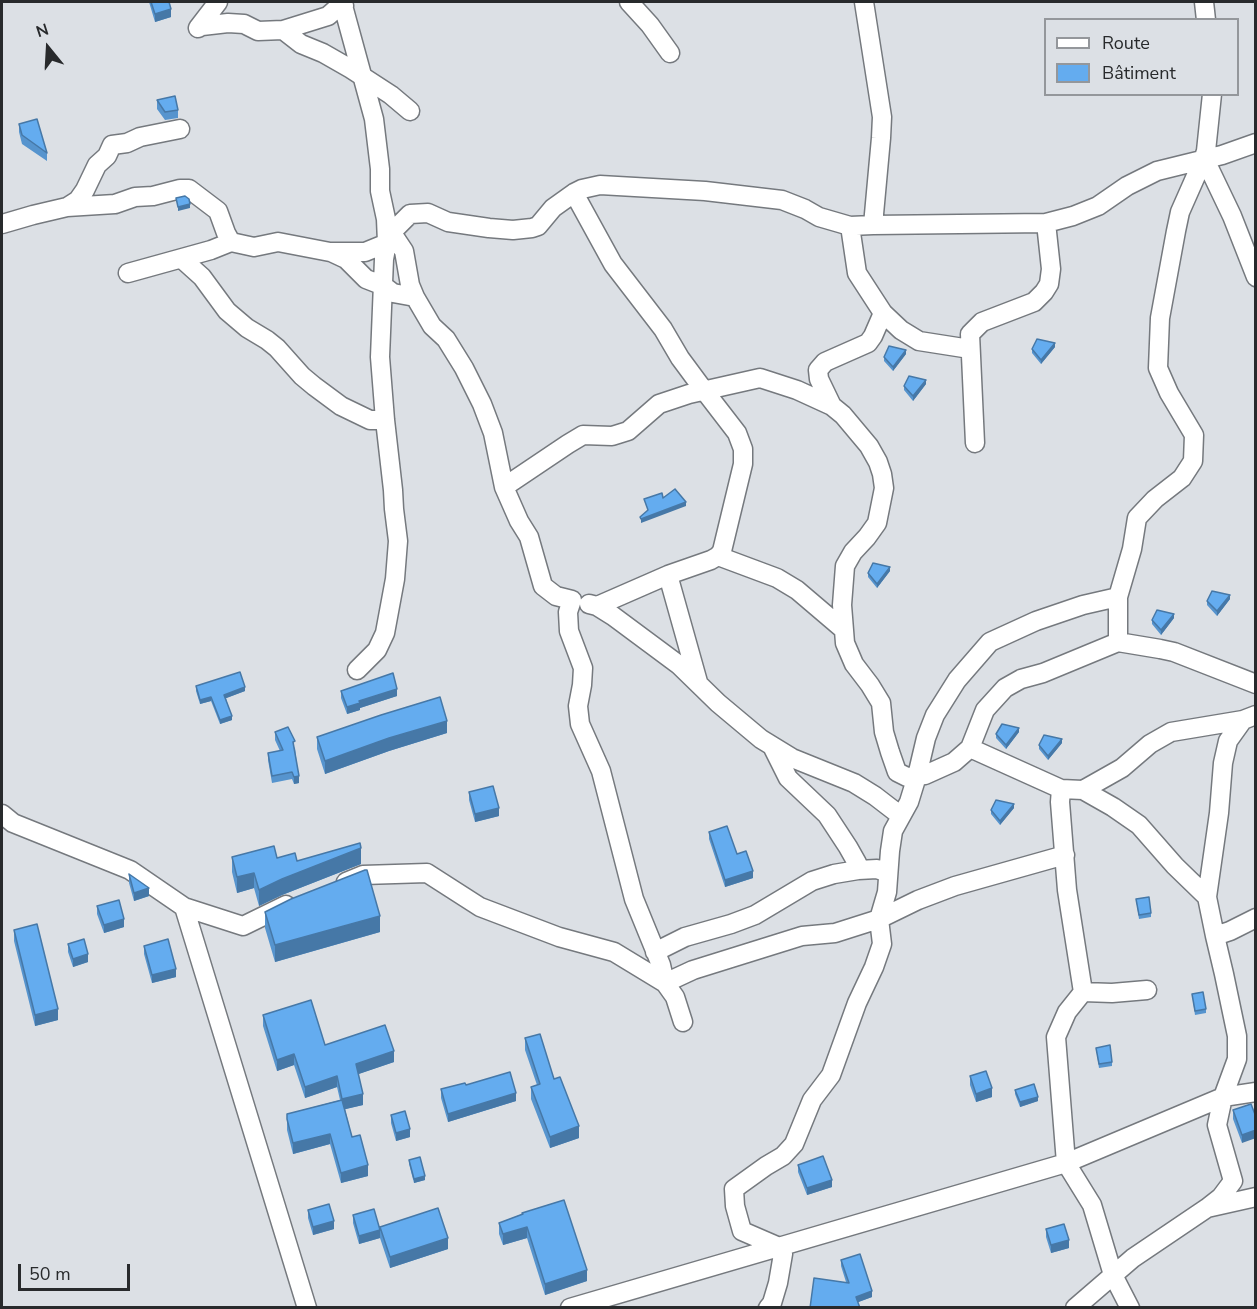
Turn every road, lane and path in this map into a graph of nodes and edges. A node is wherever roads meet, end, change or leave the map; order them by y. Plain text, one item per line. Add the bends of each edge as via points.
1 (218, 2) edge
2 (629, 2) edge
3 (864, 2) edge
4 (1204, 2) edge
5 (343, 4) edge
6 (1206, 18) edge
7 (283, 30) junction
8 (670, 53) dead end
9 (364, 77) junction
10 (1212, 96) edge
11 (410, 111) dead end
12 (180, 129) dead end
13 (1256, 143) edge
14 (1203, 160) junction
15 (574, 193) junction
16 (67, 207) junction
17 (4, 220) edge
18 (1046, 223) junction
19 (873, 225) junction
20 (850, 226) junction
21 (231, 242) junction
22 (387, 243) junction
23 (330, 252) junction
24 (182, 259) junction
25 (128, 273) dead end
26 (1256, 277) edge
27 (384, 286) junction
28 (415, 297) junction
29 (883, 313) junction
30 (970, 349) junction
31 (705, 391) junction
32 (832, 406) junction
33 (385, 420) junction
34 (975, 443) dead end
35 (504, 487) junction
36 (718, 556) junction
37 (668, 575) junction
38 (1118, 597) junction
39 (572, 600) junction
40 (597, 606) junction
41 (844, 630) junction
42 (1118, 642) junction
43 (357, 670) dead end
44 (699, 684) junction
45 (1256, 684) edge
46 (1249, 718) edge
47 (772, 746) junction
48 (970, 748) junction
49 (917, 776) junction
50 (1061, 789) junction
51 (1083, 790) junction
52 (2, 814) edge
53 (901, 816) junction
54 (1065, 855) junction
55 (858, 870) junction
56 (888, 873) junction
57 (330, 888) edge
58 (1207, 897) junction
59 (297, 901) edge
60 (184, 907) junction
61 (1256, 918) edge
62 (879, 919) junction
63 (1215, 936) junction
64 (655, 952) junction
65 (664, 983) junction
66 (1147, 990) dead end
67 (1083, 992) junction
68 (683, 1022) dead end
69 (1256, 1092) edge
70 (1223, 1097) junction
71 (1066, 1163) junction
72 (1256, 1197) edge
73 (1207, 1208) junction
74 (779, 1247) junction
75 (1113, 1275) junction
76 (307, 1308) edge
77 (570, 1308) edge
78 (768, 1308) edge
79 (1075, 1308) edge
80 (1130, 1308) edge

1 - 7 street via 198,28 228,22 258,31
2 - 8 street
3 - 19 street via 882,117
4 - 6 street
5 - 7 street via 328,16
5 - 9 street
7 - 9 street via 301,44
9 - 11 street
9 - 22 street via 374,119
10 - 14 street
12 - 16 street via 112,145 78,200
13 - 14 street
14 - 18 street via 1157,171 1098,206
14 - 26 street via 1232,216
14 - 38 street via 1180,212 1160,318 1158,368 1194,435 1193,461 1182,477 1137,518
15 - 20 street via 600,185 782,200
15 - 22 street via 532,228 480,227 448,222 428,213 410,214 395,228
15 - 31 street via 613,264
16 - 17 street
16 - 21 street via 115,204 189,189 218,211
18 - 19 street
18 - 30 street via 1050,285 1034,302 982,322 970,334
19 - 20 street
20 - 29 street via 857,273
21 - 23 street via 254,247 278,242
21 - 24 street
22 - 23 street via 365,252
22 - 27 street
22 - 28 street via 396,239 404,251
23 - 27 street via 346,259 366,279
24 - 25 street
24 - 33 street via 202,277 227,311 277,348 322,392 370,420
27 - 28 street via 393,293
27 - 33 street via 380,357
28 - 35 street via 432,326 446,339 478,394 493,433
29 - 30 street via 919,340
29 - 32 street via 868,343 825,362 818,370
30 - 34 street
31 - 32 street via 760,378
31 - 35 street via 659,404 628,431 612,436 583,435
31 - 36 street via 737,433 743,449 743,464
32 - 41 street via 869,446 878,462 884,488 876,523 845,566
33 - 43 street via 398,541 395,579 385,633 377,650
35 - 39 street via 529,537 543,586 556,596
36 - 37 street
36 - 41 street via 777,578
37 - 40 street
37 - 44 street
38 - 42 street
38 - 49 street via 1036,621 990,642 957,680 935,715
39 - 40 street
39 - 64 street via 569,631 583,668 580,724 601,771 634,899
40 - 44 street
41 - 49 street via 854,664 881,703 884,732 897,772
42 - 45 street via 1174,652
42 - 48 street via 1005,688 985,711
44 - 47 street
46 - 51 street via 1171,732 1122,768
46 - 58 street via 1228,741
47 - 53 street via 854,783
47 - 55 street via 788,778 831,821
48 - 49 street via 954,762
48 - 50 street
49 - 53 street
50 - 51 street
50 - 54 street
51 - 58 street via 1139,825
52 - 60 street via 13,823 130,870
53 - 56 street via 893,831
54 - 62 street via 955,886
54 - 67 street
55 - 56 street
55 - 64 street via 812,881 755,915 685,937
56 - 62 street
57 - 65 street via 363,875 427,873 480,907 559,937 614,952
58 - 63 street
59 - 60 street via 243,926
60 - 76 street
61 - 63 street
62 - 65 street via 836,933 802,936
62 - 74 street via 882,944 874,967 831,1075 812,1100 794,1144 734,1189 742,1231
63 - 70 street via 1237,1036 1238,1059
64 - 65 street
65 - 68 street via 675,997
66 - 67 street
67 - 71 street via 1067,1012 1056,1037
69 - 70 street
70 - 71 street
70 - 73 street via 1217,1125 1233,1181
71 - 74 street
71 - 75 street via 1092,1206
72 - 73 street
73 - 75 street
74 - 77 street
74 - 78 street via 783,1254 778,1282
75 - 79 street
75 - 80 street

